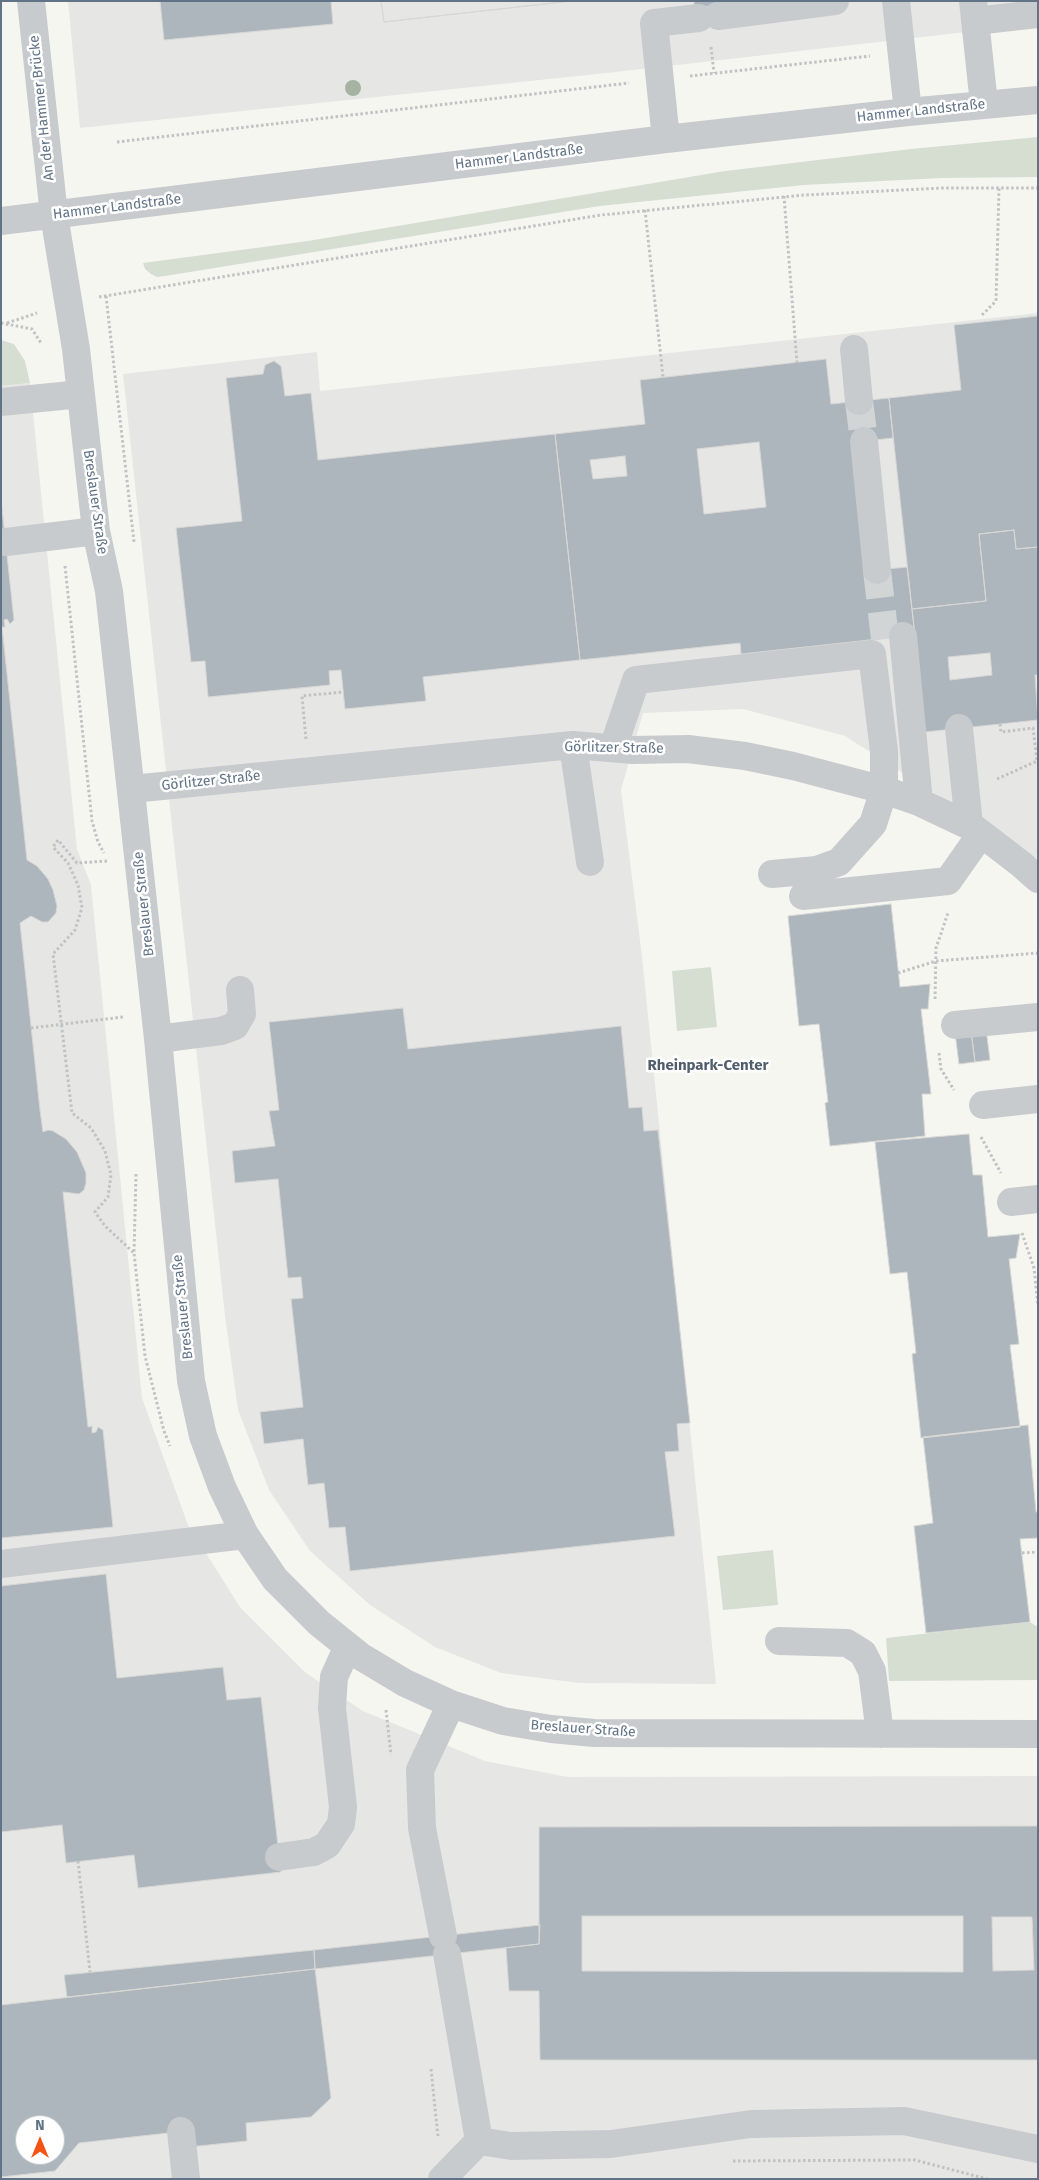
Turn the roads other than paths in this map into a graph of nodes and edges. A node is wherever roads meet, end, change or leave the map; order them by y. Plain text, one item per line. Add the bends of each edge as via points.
1 (31, 1) edge
2 (834, 1) edge
3 (896, 1) edge
4 (974, 11) edge
5 (1038, 14) edge
6 (1038, 100) edge
7 (984, 104) junction
8 (908, 112) junction
9 (666, 140) junction
10 (54, 215) junction
11 (1, 221) edge
12 (854, 349) dead end
13 (81, 394) junction
14 (860, 401) tunnel mouth
15 (1, 402) edge
16 (864, 441) tunnel mouth
17 (96, 531) junction
18 (6, 542) dead end
19 (877, 570) tunnel mouth
20 (887, 643) junction
21 (959, 728) dead end
22 (574, 745) junction
23 (613, 748) junction
24 (132, 789) junction
25 (884, 790) junction
26 (919, 802) junction
27 (975, 830) junction
28 (590, 862) dead end
29 (772, 874) dead end
30 (1038, 880) edge
31 (803, 896) dead end
32 (240, 990) dead end
33 (1038, 1017) edge
34 (955, 1025) dead end
35 (158, 1039) junction
36 (1038, 1099) edge
37 (983, 1106) dead end
38 (1038, 1199) edge
39 (1011, 1202) dead end
40 (245, 1536) junction
41 (1, 1564) edge
42 (779, 1641) dead end
43 (348, 1646) junction
44 (451, 1704) junction
45 (880, 1734) junction
46 (1038, 1734) edge
47 (279, 1856) dead end
48 (181, 2131) dead end
49 (479, 2141) junction
50 (1038, 2149) edge
51 (186, 2179) edge
52 (442, 2179) edge

1 - 10 street, An der Hammer Brücke
2 - 9 street via 654,23
3 - 8 street
4 - 5 street
4 - 7 street
6 - 7 street, Hammer Landstraße
7 - 8 street, Hammer Landstraße
8 - 9 street, Hammer Landstraße
9 - 10 street, Hammer Landstraße
10 - 11 street, Hammer Landstraße
10 - 13 street, Breslauer Straße
12 - 14 street
13 - 15 street
13 - 17 street, Breslauer Straße
16 - 19 street
17 - 18 street
17 - 24 street, Breslauer Straße via 109,591
20 - 23 street via 636,680
20 - 25 street
20 - 26 street
21 - 27 street via 966,794
22 - 23 street, Görlitzer Straße
22 - 24 street, Görlitzer Straße
22 - 28 street
23 - 25 street, Görlitzer Straße via 688,749 745,756
24 - 35 street, Breslauer Straße
25 - 26 street, Görlitzer Straße
25 - 29 street via 873,824 839,862 818,870
26 - 27 street, Görlitzer Straße
27 - 30 street, Görlitzer Straße
27 - 31 street via 948,880
32 - 35 street via 242,1014 235,1026 221,1031
33 - 34 street
35 - 40 street, Breslauer Straße via 191,1381 203,1436 222,1488
36 - 37 street
38 - 39 street
40 - 41 street
40 - 43 street, Breslauer Straße via 275,1579 319,1623
42 - 45 street via 847,1643 863,1653 872,1671
43 - 44 street, Breslauer Straße via 405,1682
43 - 47 street via 334,1677 332,1708 343,1807 341,1824 326,1845 314,1852
44 - 45 street, Breslauer Straße via 503,1721 594,1733
44 - 49 street via 420,1770 422,1828
45 - 46 street, Breslauer Straße
48 - 51 street
49 - 50 street via 510,2146 611,2144 751,2124 904,2121
49 - 52 street

